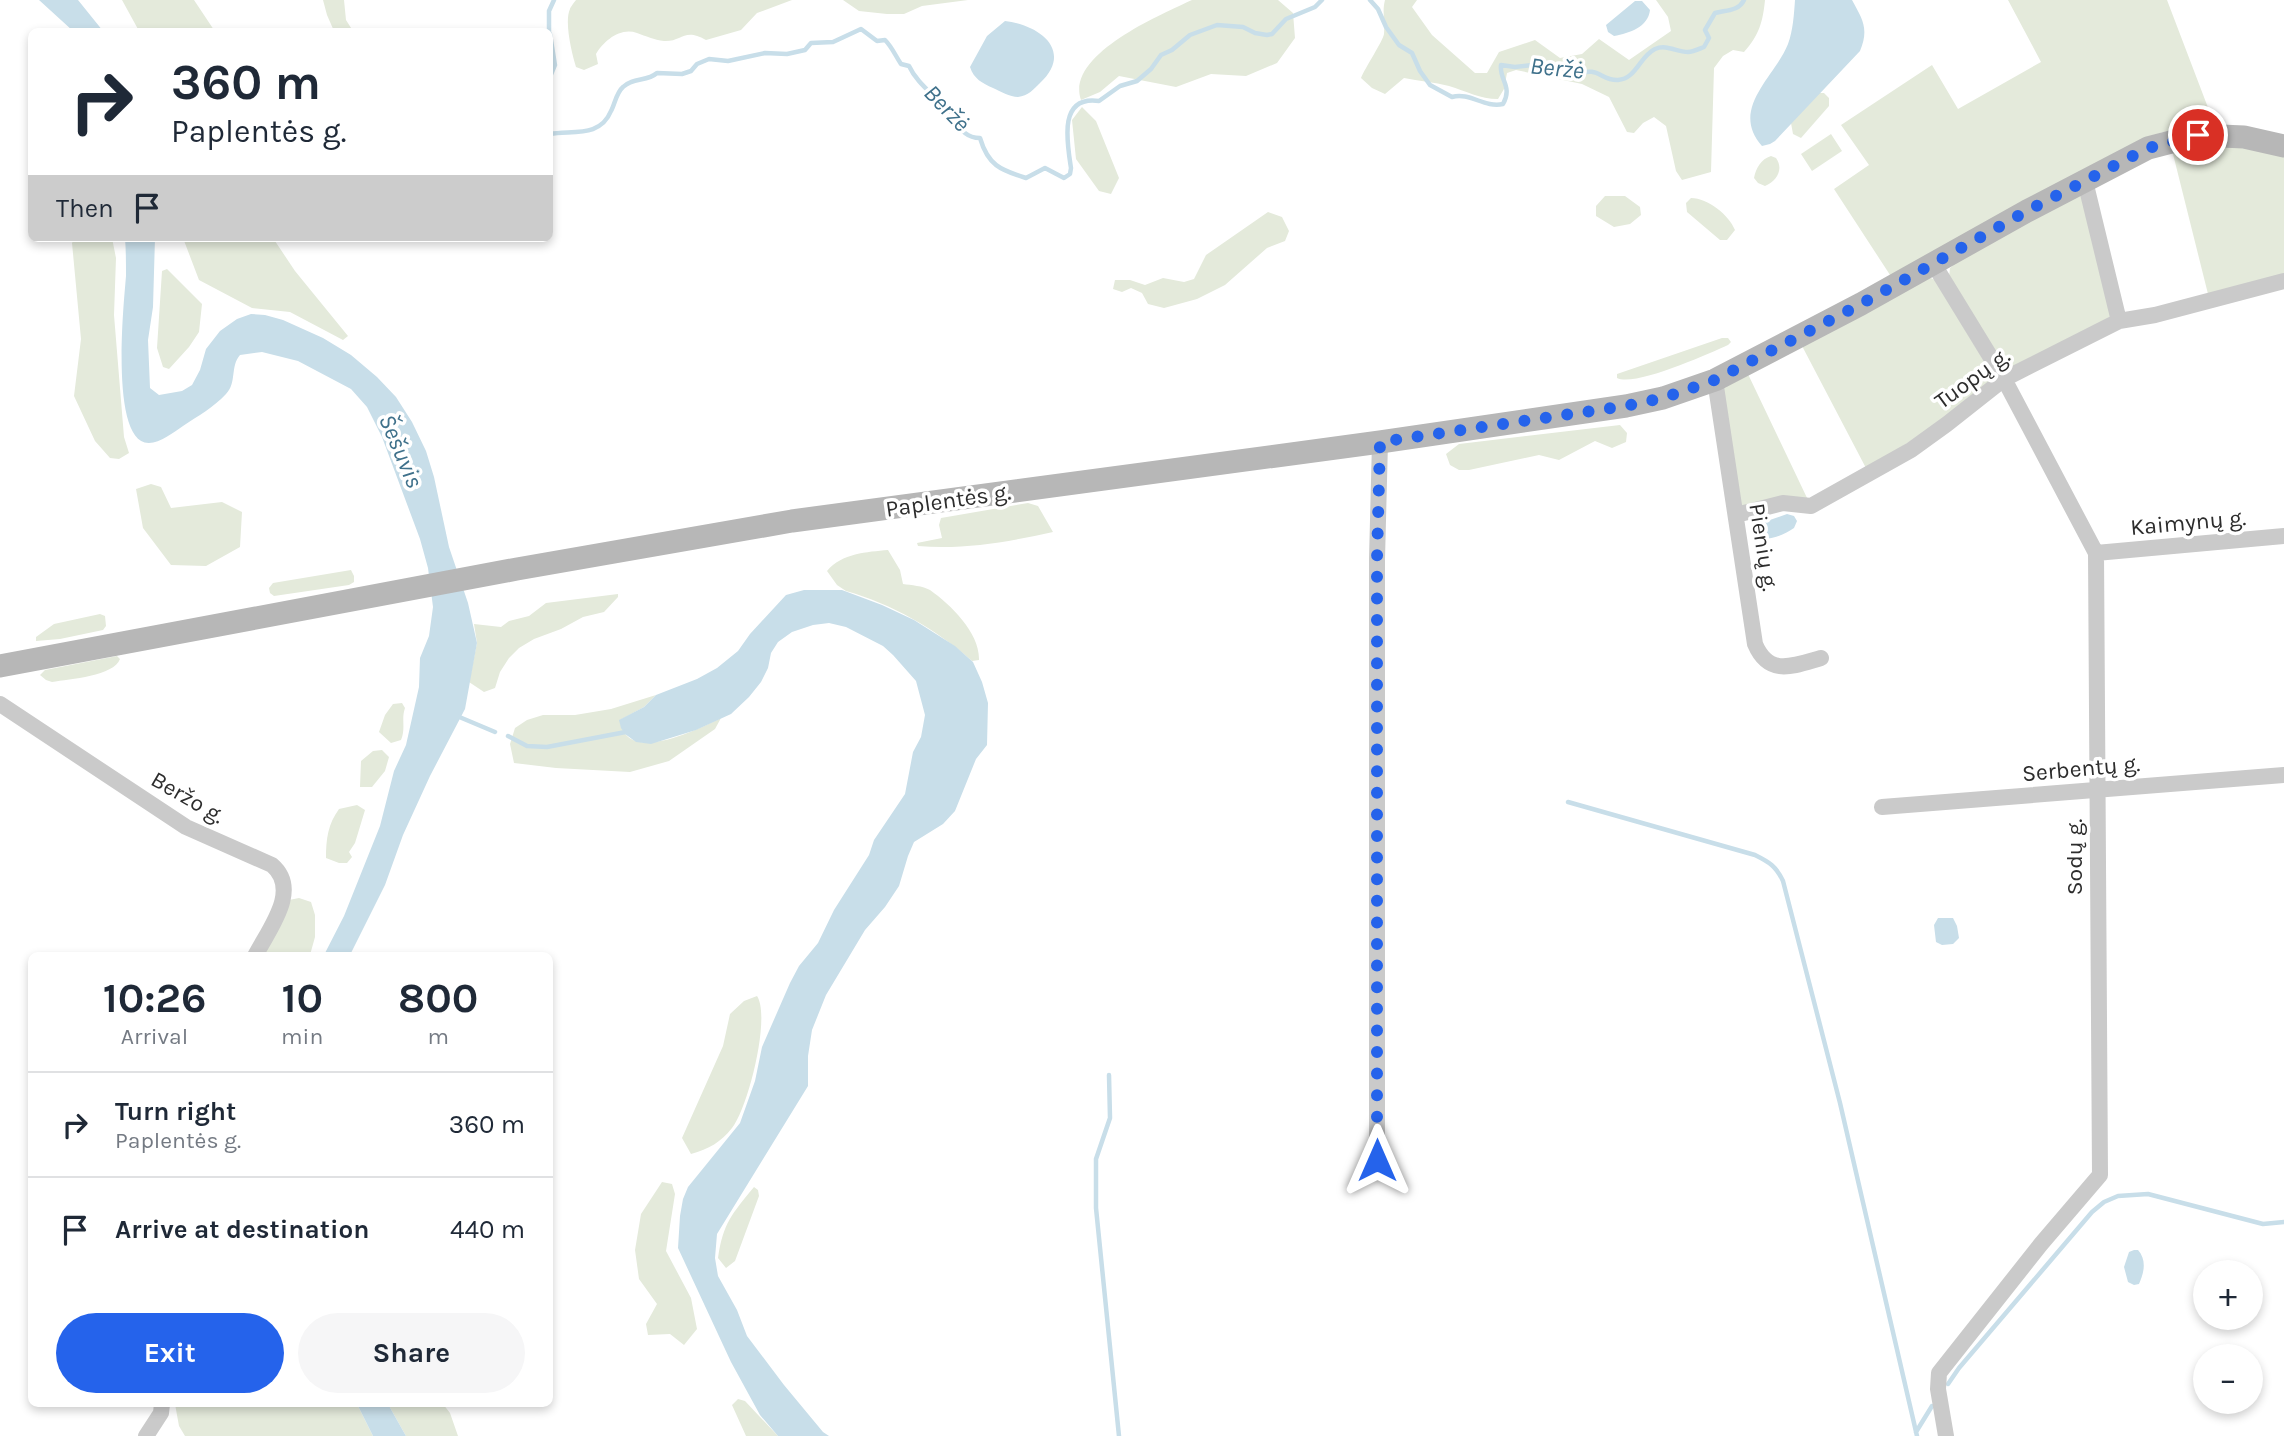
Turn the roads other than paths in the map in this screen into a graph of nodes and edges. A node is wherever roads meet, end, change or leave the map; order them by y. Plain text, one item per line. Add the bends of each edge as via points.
1 (2284, 146) edge
2 (2085, 181) junction
3 (1933, 263) junction
4 (2284, 281) edge
5 (2119, 321) junction
6 (2004, 379) junction
7 (1715, 380) junction
8 (1380, 442) junction
9 (1736, 515) junction
10 (2284, 536) edge
11 (2096, 553) junction
12 (1821, 658) dead end
13 (0, 666) edge
14 (0, 704) edge
15 (2284, 775) edge
16 (2097, 789) junction
17 (1882, 807) dead end
18 (257, 952) edge
19 (1377, 1160) dead end
20 (162, 1407) edge
21 (146, 1436) edge
22 (1946, 1436) edge

1 - 2 main road, Paplentės g. via 2244,137 2198,135 2148,148
2 - 3 main road, Paplentės g.
2 - 5 street
3 - 6 street, Sodų g.
3 - 7 main road, Paplentės g.
4 - 5 street, Tuopų g.
5 - 6 street, Tuopų g.
6 - 9 street, Tuopų g. via 1911,450 1811,506 1783,503
6 - 11 street, Sodų g.
7 - 8 main road, Paplentės g. via 1626,406
7 - 9 street, Pienių g.
8 - 13 main road, Paplentės g. via 792,521
8 - 19 street
9 - 12 street, Pienių g. via 1760,655 1769,664 1790,666
10 - 11 street, Kaimynų g.
11 - 16 street, Sodų g.
14 - 18 street, Beržo g. via 186,827 280,872 284,901
15 - 16 street, Serbentų g.
16 - 17 street, Serbentų g.
16 - 22 street, Sodų g. via 2100,1175 1939,1373
20 - 21 street

